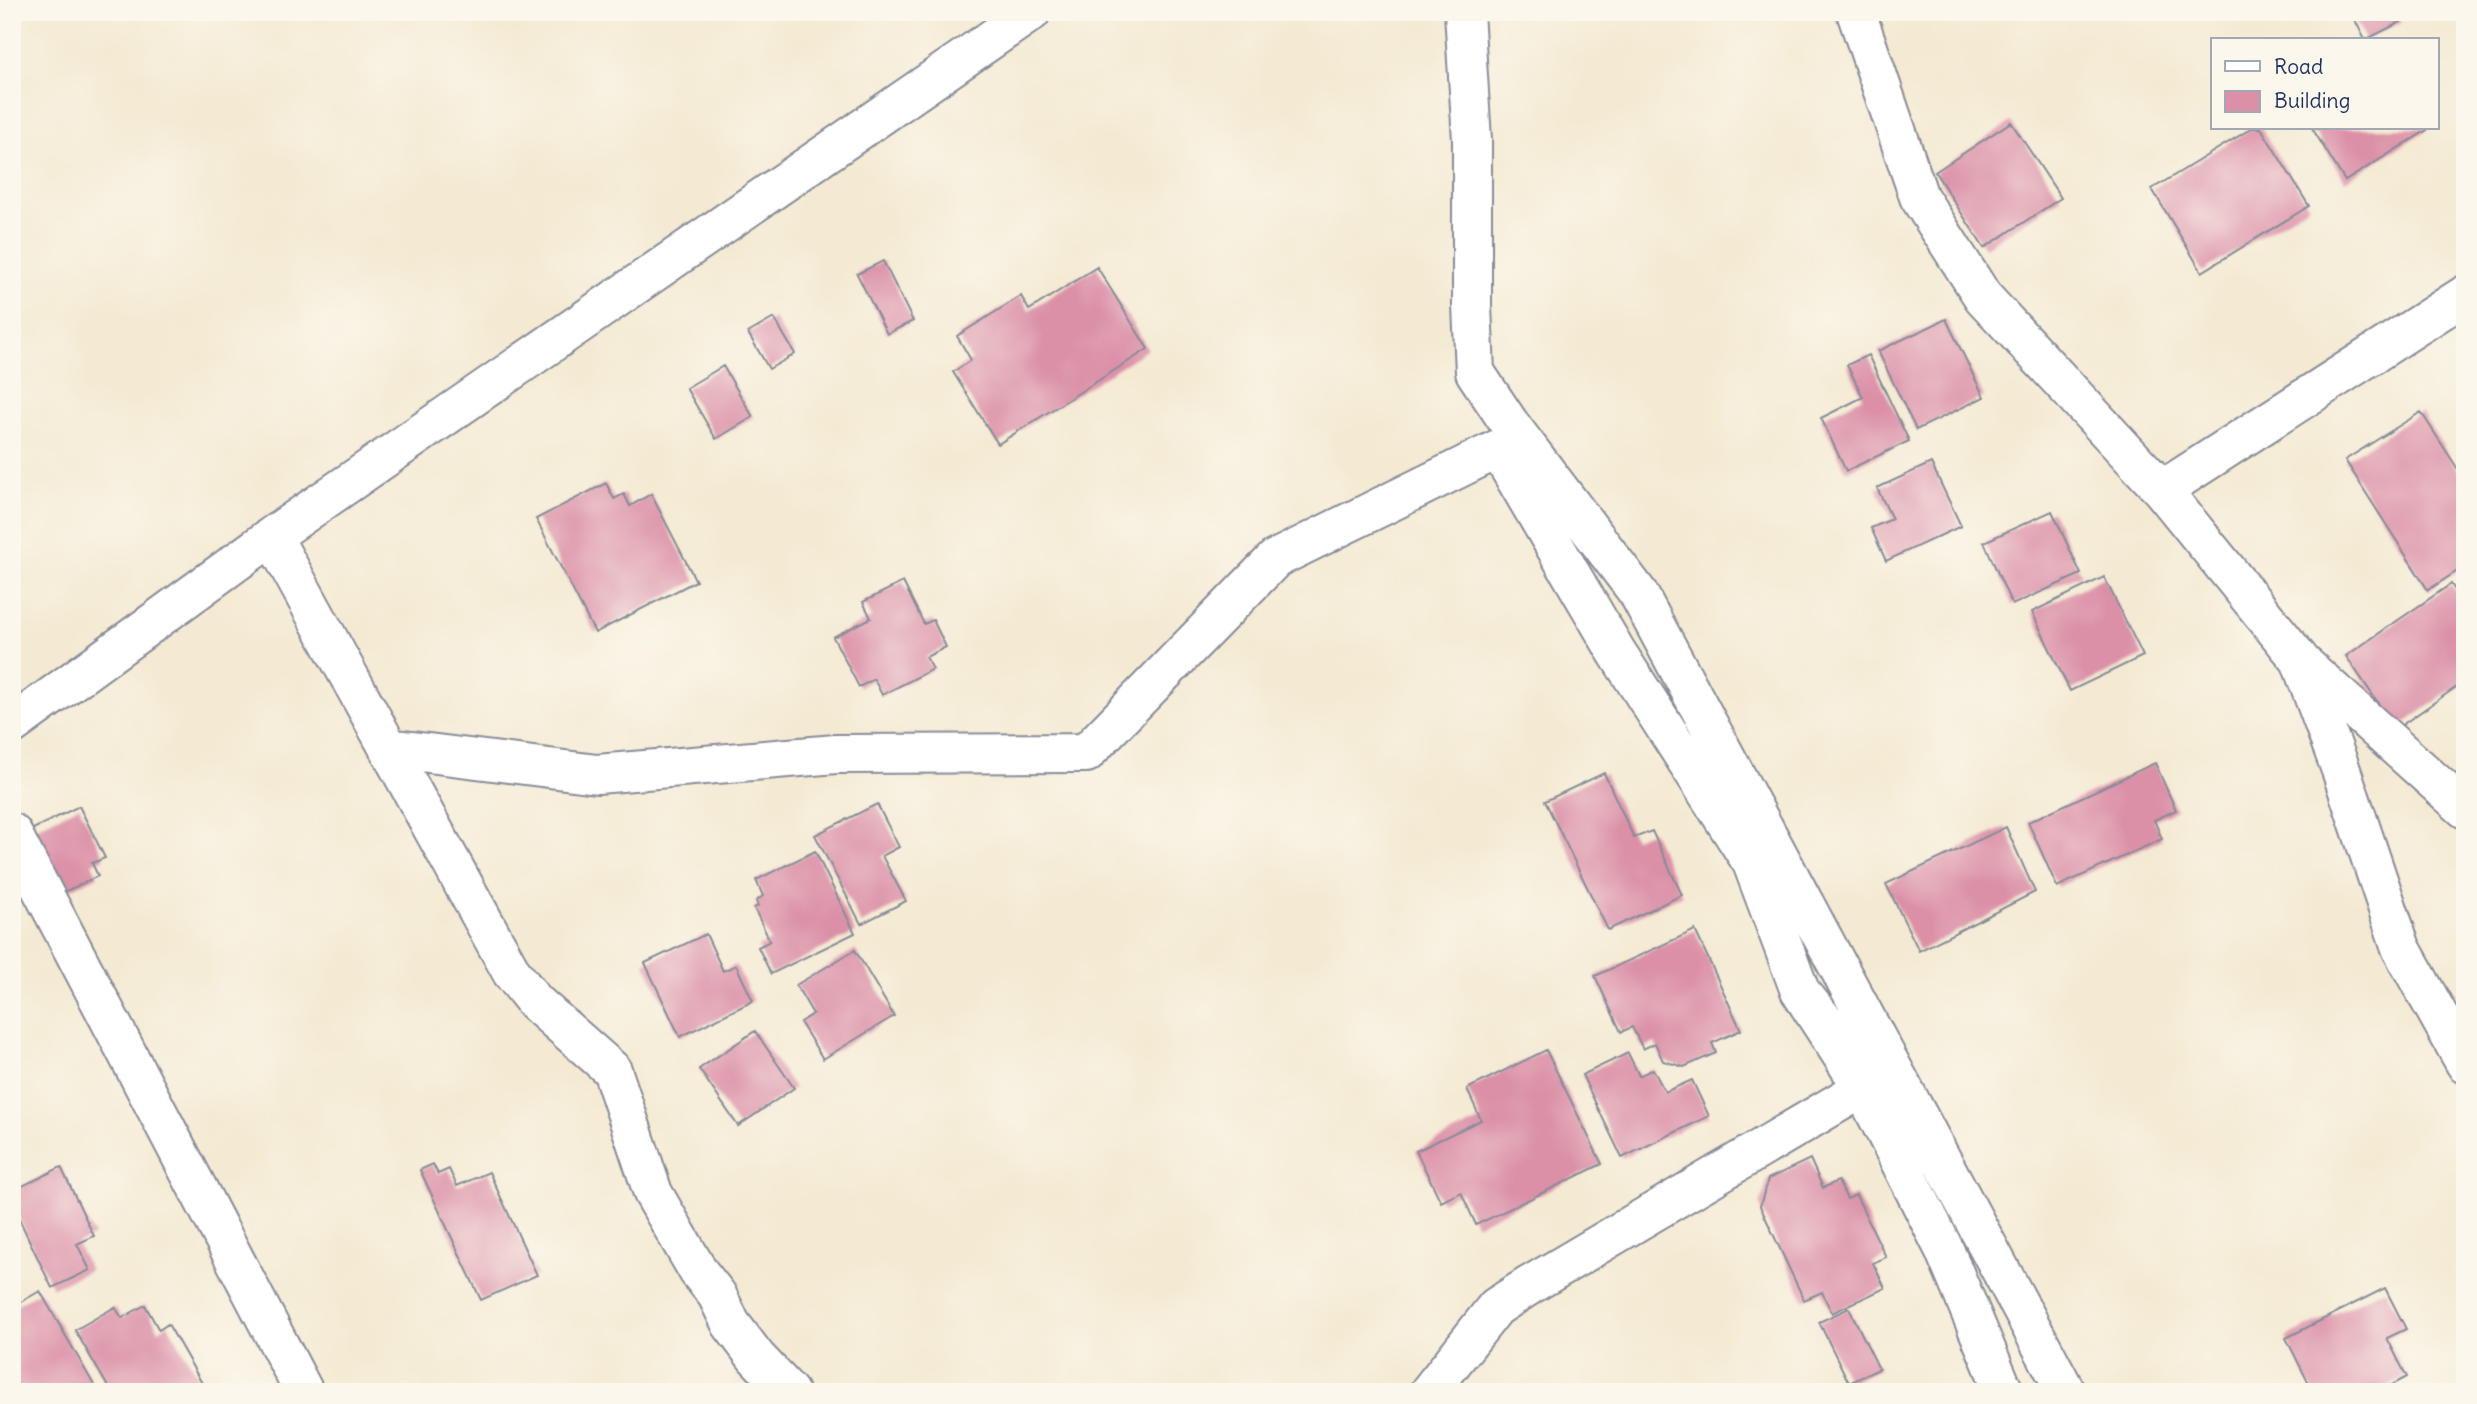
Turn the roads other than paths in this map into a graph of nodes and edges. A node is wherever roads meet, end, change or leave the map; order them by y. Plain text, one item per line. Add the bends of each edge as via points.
1 (1031, 12) edge
2 (1464, 12) edge
3 (1856, 12) edge
4 (2465, 295) edge
5 (2162, 490) junction
6 (272, 536) junction
7 (2300, 660) junction
8 (12, 725) edge
9 (388, 748) junction
10 (2465, 809) edge
11 (12, 833) edge
12 (1800, 991) junction
13 (1877, 1040) junction
14 (2465, 1063) edge
15 (1863, 1088) junction
16 (304, 1392) edge
17 (789, 1392) edge
18 (1429, 1392) edge
19 (2004, 1392) edge
20 (2066, 1392) edge

1 - 6 street
2 - 13 street via 1472,139 1475,372 1509,424 1638,593
3 - 5 street via 1919,197 1983,297
4 - 5 street
5 - 7 street
6 - 8 street
6 - 9 street
7 - 10 street
7 - 14 street via 2401,948
9 - 12 street via 597,774 836,754 1086,753 1275,559 1498,449 1616,650 1752,863
9 - 17 street via 512,973 535,1002 612,1070 653,1194 732,1324
11 - 16 street
12 - 13 street via 1850,1052
12 - 15 street
13 - 20 street
15 - 18 street via 1496,1307
15 - 19 street via 1944,1249

